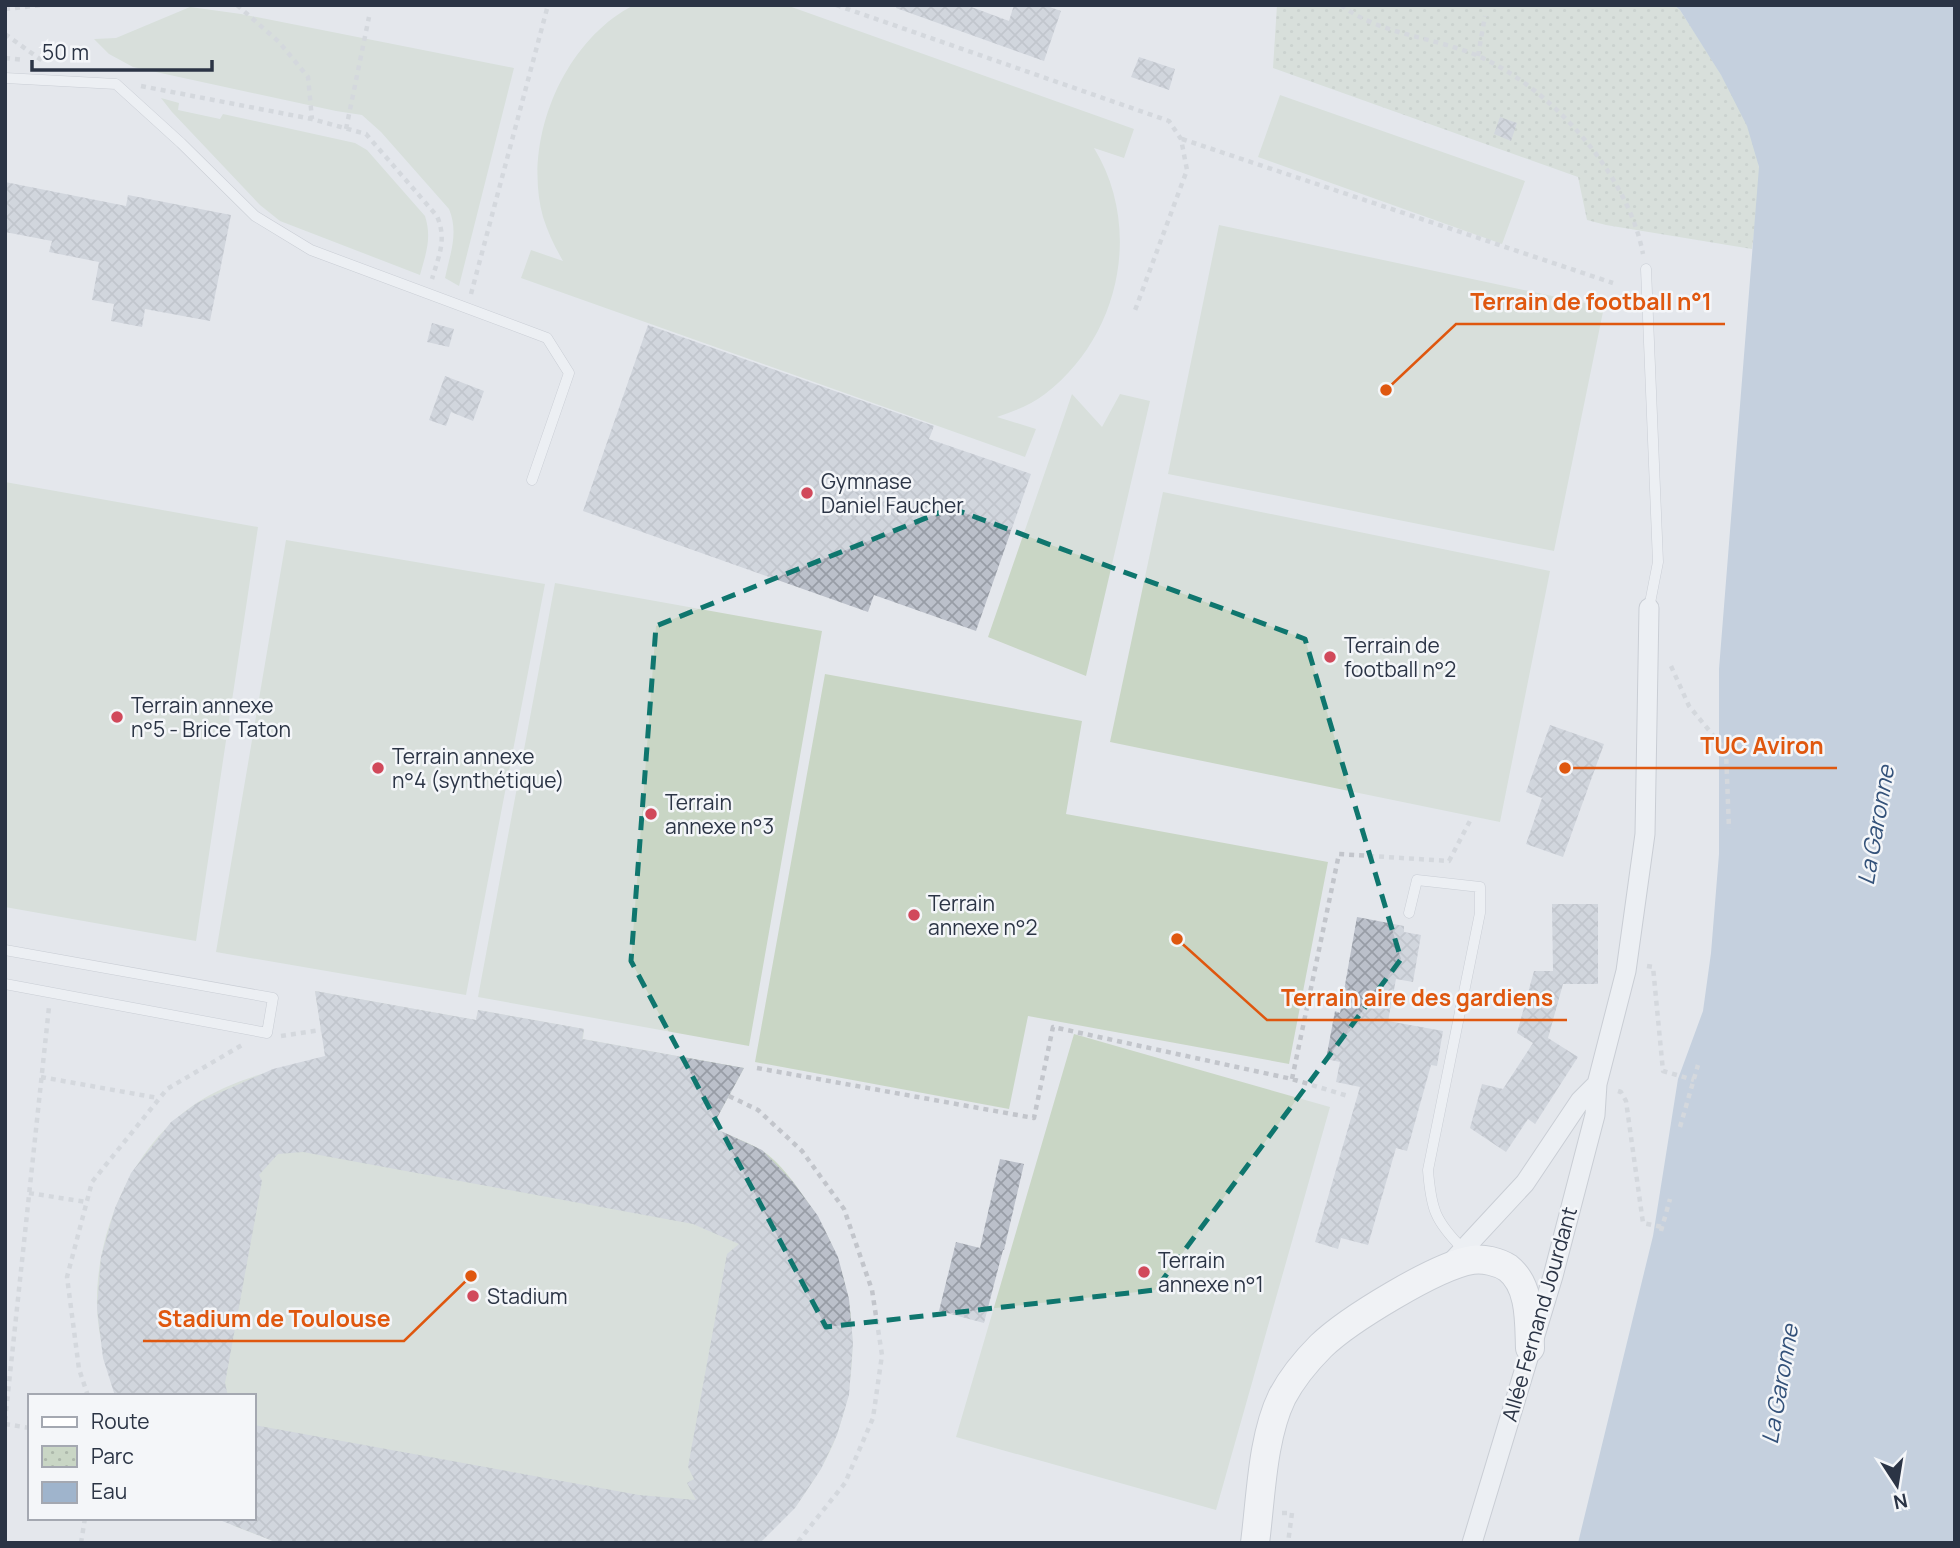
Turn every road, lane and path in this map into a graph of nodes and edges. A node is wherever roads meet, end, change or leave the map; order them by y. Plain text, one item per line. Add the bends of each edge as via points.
1 (43, 5) edge
2 (237, 5) edge
3 (548, 5) edge
4 (836, 5) edge
5 (1341, 5) edge
6 (5, 9) edge
7 (1485, 16) dead end
8 (369, 17) dead end
9 (5, 34) edge
10 (1478, 56) junction
11 (44, 62) dead end
12 (5, 78) edge
13 (116, 84) junction
14 (312, 119) junction
15 (346, 129) junction
16 (1181, 139) junction
17 (1646, 269) joint
18 (1613, 284) dead end
19 (428, 293) junction
20 (468, 309) junction
21 (1134, 313) dead end
22 (533, 480) dead end
23 (1649, 608) joint
24 (1648, 655) junction
25 (1472, 817) dead end
26 (1729, 829) dead end
27 (1409, 913) dead end
28 (5, 950) edge
29 (1628, 961) junction
30 (5, 984) edge
31 (50, 992) junction
32 (321, 1030) dead end
33 (272, 1038) dead end
34 (248, 1042) dead end
35 (1698, 1065) dead end
36 (757, 1069) dead end
37 (41, 1077) junction
38 (1292, 1079) junction
39 (1694, 1080) junction
40 (1597, 1084) junction
41 (729, 1096) dead end
42 (1348, 1096) dead end
43 (159, 1098) junction
44 (1680, 1126) dead end
45 (29, 1193) junction
46 (1670, 1199) dead end
47 (86, 1202) junction
48 (1455, 1258) junction
49 (1530, 1348) junction
50 (87, 1394) edge
51 (5, 1423) edge
52 (28, 1428) edge
53 (1282, 1513) dead end
54 (86, 1520) edge
55 (81, 1543) edge
56 (797, 1543) edge
57 (1255, 1543) edge
58 (1289, 1543) edge
59 (1472, 1543) edge

1 - 6 path
2 - 14 path via 279,42 308,77
3 - 20 path
4 - 16 path via 1169,121
5 - 10 path via 1374,23
7 - 10 path
8 - 15 path
9 - 11 path
10 - 17 path via 1532,88 1590,144 1630,212
12 - 13 lane
13 - 14 path via 152,86
13 - 19 lane via 255,216 311,250
14 - 15 path
15 - 19 path via 366,134 438,216 442,242
16 - 18 path
16 - 21 path via 1187,170
17 - 23 lane via 1658,562
19 - 20 lane
20 - 22 lane via 547,338 569,373
23 - 24 street, Allée Fernand Jourdant
24 - 26 path via 1670,664 1689,706 1726,751
24 - 29 street, Allée Fernand Jourdant via 1645,834
25 - 38 path via 1449,861 1339,854
27 - 48 lane via 1417,880 1480,887 1480,913 1428,1170 1436,1218
28 - 31 lane via 273,998 267,1033
29 - 39 path via 1653,967 1664,1071
29 - 40 street, Allée Fernand Jourdant
30 - 31 lane
31 - 37 path
32 - 33 path
34 - 43 path
35 - 39 path
36 - 38 path via 1034,1118 1053,1027
37 - 43 path
37 - 45 path
38 - 42 path
39 - 44 path
40 - 46 path via 1621,1092 1626,1101 1643,1223 1662,1229
40 - 48 street, Allée Fernand Jourdant via 1580,1101 1525,1183
40 - 49 street, Allée Fernand Jourdant via 1595,1115
41 - 56 path via 758,1110 802,1151 844,1209 872,1290 882,1354 873,1418 845,1483
43 - 47 path via 92,1182
45 - 47 path
45 - 51 path
47 - 50 path via 67,1277 79,1369
48 - 49 main road via 1494,1262 1509,1269 1523,1289 1529,1310
48 - 57 main road via 1352,1321 1298,1371 1270,1431
49 - 59 street, Allée Fernand Jourdant
51 - 52 path
53 - 58 path via 1292,1513
54 - 55 path

